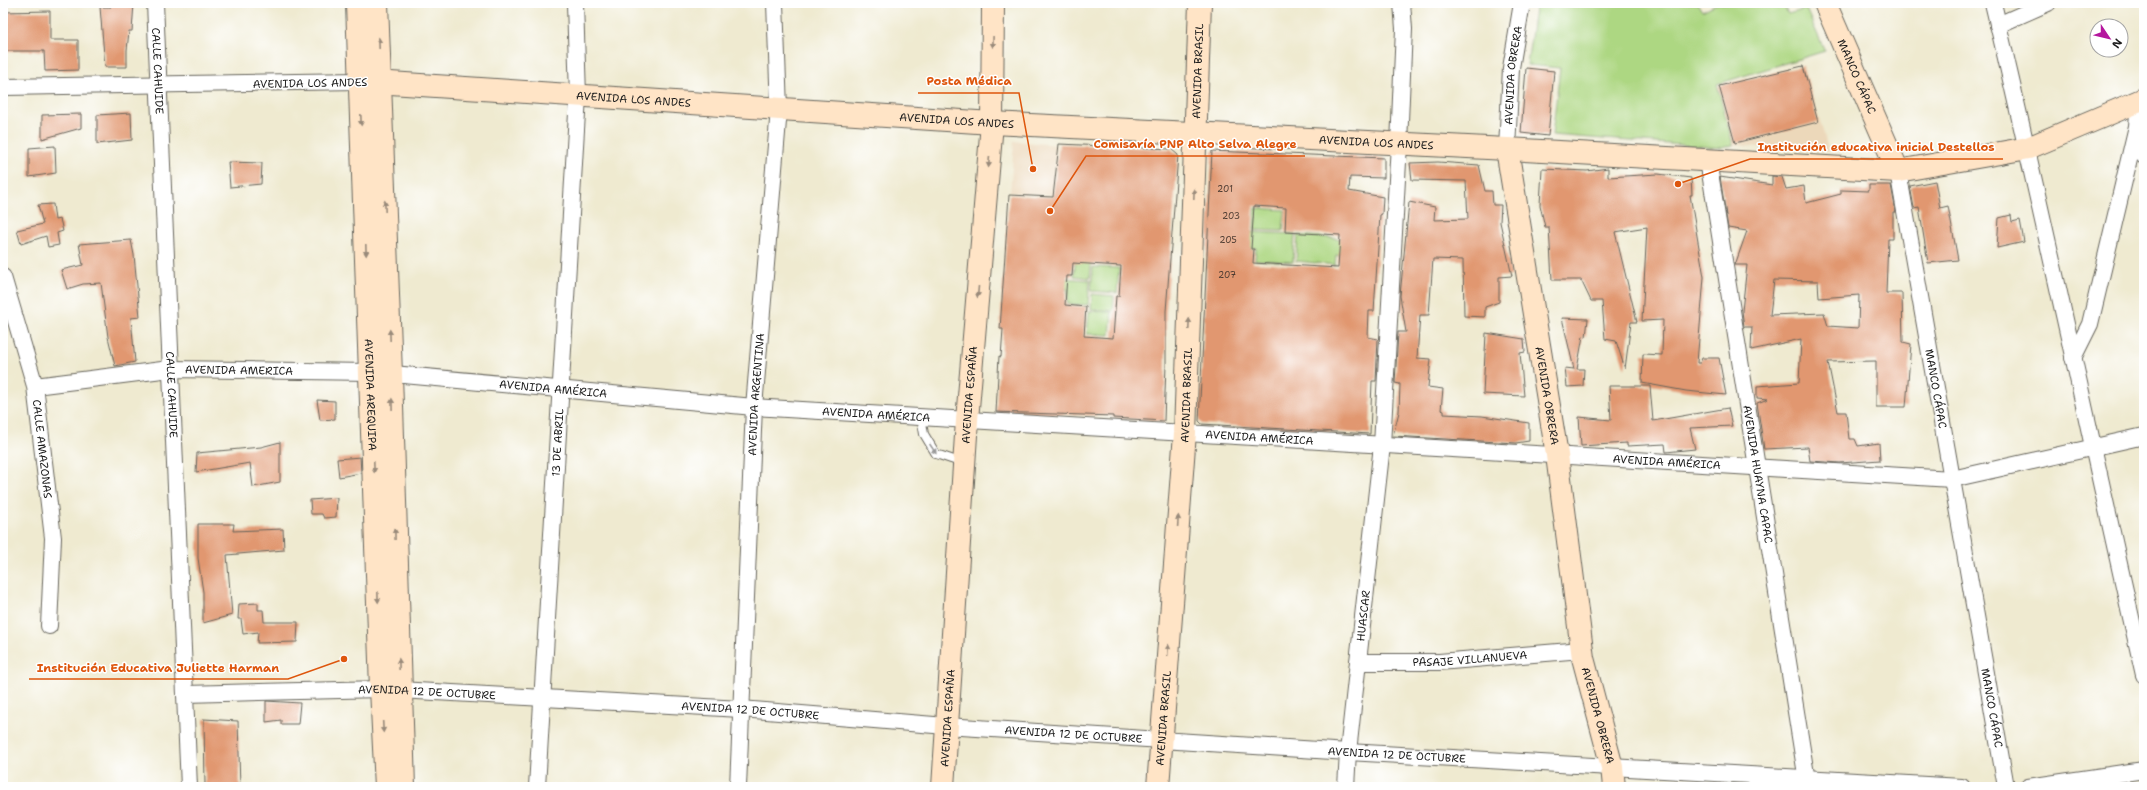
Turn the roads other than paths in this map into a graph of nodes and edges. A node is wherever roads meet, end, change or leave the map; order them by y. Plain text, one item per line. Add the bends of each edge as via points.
1 (155, 3) edge
2 (357, 3) edge
3 (377, 3) edge
4 (575, 3) edge
5 (775, 3) edge
6 (993, 3) edge
7 (1200, 3) edge
8 (1402, 3) edge
9 (1522, 3) edge
10 (1825, 3) edge
11 (1993, 3) edge
12 (2048, 3) edge
13 (1998, 25) junction
14 (370, 82) junction
15 (159, 84) junction
16 (3, 87) edge
17 (578, 96) junction
18 (2141, 100) edge
19 (779, 109) junction
20 (992, 123) junction
21 (2137, 126) junction
22 (1196, 134) junction
23 (1399, 144) junction
24 (2028, 148) junction
25 (1507, 149) junction
26 (2144, 156) edge
27 (1708, 160) junction
28 (1898, 171) junction
29 (3, 277) edge
30 (2073, 358) junction
31 (170, 369) junction
32 (381, 373) junction
33 (35, 386) junction
34 (561, 390) junction
35 (754, 407) junction
36 (921, 417) junction
37 (967, 420) junction
38 (1185, 433) junction
39 (2144, 436) edge
40 (1382, 445) junction
41 (2093, 448) junction
42 (1557, 455) junction
43 (964, 464) junction
44 (1757, 467) junction
45 (1952, 479) junction
46 (49, 626) dead end
47 (1582, 650) junction
48 (1358, 662) junction
49 (2144, 674) edge
50 (390, 690) junction
51 (185, 694) junction
52 (544, 698) junction
53 (741, 708) junction
54 (946, 726) junction
55 (1161, 739) junction
56 (1348, 752) junction
57 (2144, 770) edge
58 (1613, 777) edge
59 (1807, 783) edge
60 (2038, 786) edge
61 (189, 787) edge
62 (386, 787) edge
63 (404, 787) edge
64 (538, 787) edge
65 (738, 787) edge
66 (942, 787) edge
67 (1158, 787) edge
68 (1346, 787) edge
69 (1962, 787) edge
70 (2006, 787) edge

1 - 15 street, CALLE CAHUIDE
2 - 14 street, AVENIDA AREQUIPA
14 -> 3 street, AVENIDA AREQUIPA
4 - 17 street, 13 DE ABRIL
5 - 19 street, AVENIDA ARGENTINA
6 -> 20 street, AVENIDA ESPAÑA
7 - 22 street, AVENIDA BRASIL
8 - 23 street via 1404,29
9 - 25 street, AVENIDA OBRERA via 1511,68
10 - 28 street, MANCO CÁPAC
11 - 13 street
12 - 13 street
13 - 24 street
14 - 15 street, AVENIDA LOS ANDES
14 - 17 street, AVENIDA LOS ANDES
14 - 32 street, AVENIDA AREQUIPA
15 - 16 street, AVENIDA LOS ANDES
15 - 31 street, CALLE CAHUIDE
17 - 19 street, AVENIDA LOS ANDES
17 - 34 street, 13 DE ABRIL
18 - 21 street
18 - 24 street, AVENIDA LOS ANDES
19 - 20 street, AVENIDA LOS ANDES
19 - 35 street, AVENIDA ARGENTINA
20 - 22 street, AVENIDA LOS ANDES
20 -> 37 street, AVENIDA ESPAÑA
21 - 26 street
21 - 30 street via 2090,324
22 - 23 street, AVENIDA LOS ANDES
38 -> 22 street, AVENIDA BRASIL
23 - 25 street, AVENIDA LOS ANDES
23 - 40 street
24 - 28 street, AVENIDA LOS ANDES
24 - 30 street
25 - 27 street, AVENIDA LOS ANDES
25 - 42 street, AVENIDA OBRERA
27 - 28 street, AVENIDA LOS ANDES
27 - 44 street, AVENIDA HUAYNA CAPAC
28 - 45 street, MANCO CÁPAC
29 - 33 street, CALLE AMAZONAS
30 - 41 street
31 - 32 street, AVENIDA AMERICA
31 - 33 street, AVENIDA AMERICA
31 - 51 street, CALLE CAHUIDE
32 - 34 street, AVENIDA AMÉRICA
32 - 50 street, AVENIDA AREQUIPA
33 - 46 street, CALLE AMAZONAS via 52,538
34 - 35 street, AVENIDA AMÉRICA
34 - 52 street, 13 DE ABRIL
35 - 36 street, AVENIDA AMÉRICA
35 - 53 street, AVENIDA ARGENTINA
36 - 37 street, AVENIDA AMÉRICA
36 -> 43 lane via 924,434 936,454
37 - 38 street, AVENIDA AMÉRICA
37 - 43 street, AVENIDA ESPAÑA
38 - 40 street, AVENIDA AMÉRICA
55 -> 38 street, AVENIDA BRASIL
39 - 41 street, AVENIDA AMÉRICA
40 - 42 street, AVENIDA AMÉRICA
40 - 48 street, HUASCAR
41 - 45 street, AVENIDA AMÉRICA
41 - 49 street
42 - 44 street, AVENIDA AMÉRICA
42 - 47 street, AVENIDA OBRERA
43 - 54 street, AVENIDA ESPAÑA
44 - 45 street, AVENIDA AMÉRICA
44 - 59 street, AVENIDA HUAYNA CAPAC
45 - 70 street, MANCO CÁPAC
47 - 48 street, PASAJE VILLANUEVA via 1439,662
47 - 58 street, AVENIDA OBRERA
48 - 56 street, HUASCAR
50 - 51 street, AVENIDA 12 DE OCTUBRE
50 - 52 street, AVENIDA 12 DE OCTUBRE
50 -> 62 street, AVENIDA AREQUIPA
50 - 63 street, AVENIDA AREQUIPA
51 - 61 street, CALLE CAHUIDE
52 - 53 street, AVENIDA 12 DE OCTUBRE
52 - 64 street, 13 DE ABRIL
53 - 54 street, AVENIDA 12 DE OCTUBRE
53 - 65 street, AVENIDA ARGENTINA
54 - 55 street, AVENIDA 12 DE OCTUBRE
54 - 66 street, AVENIDA ESPAÑA
55 - 56 street, AVENIDA 12 DE OCTUBRE
55 - 67 street, AVENIDA BRASIL
56 - 58 street, AVENIDA 12 DE OCTUBRE
56 - 68 street, HUASCAR
57 - 60 street
58 - 59 street, AVENIDA 12 DE OCTUBRE
59 - 69 street, AVENIDA 12 DE OCTUBRE

